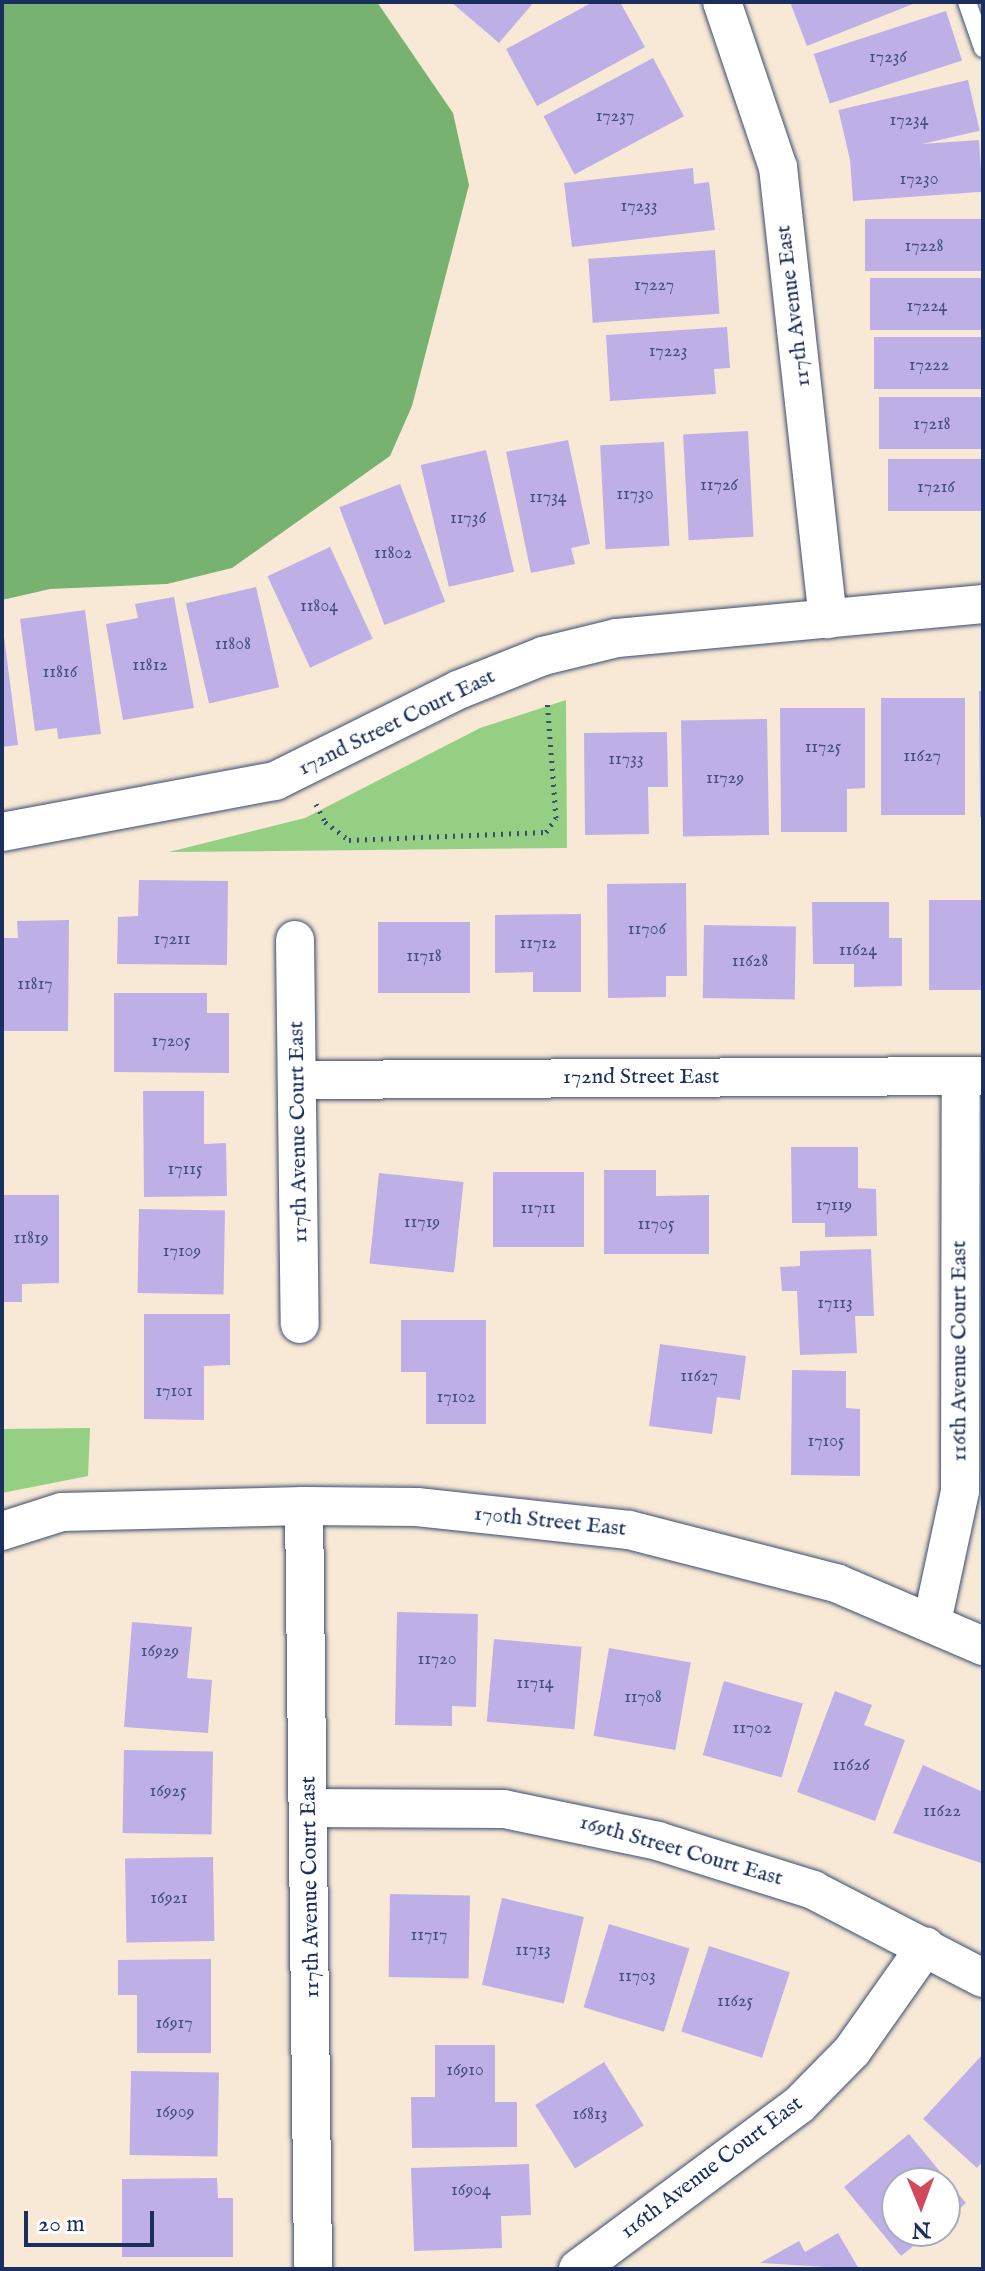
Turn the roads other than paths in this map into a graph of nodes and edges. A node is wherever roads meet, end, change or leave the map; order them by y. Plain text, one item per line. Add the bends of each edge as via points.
1 (722, 2) edge
2 (967, 2) edge
3 (983, 48) edge
4 (983, 604) edge
5 (828, 619) junction
6 (2, 832) edge
7 (295, 940) dead end
8 (972, 1076) edge
9 (299, 1080) junction
10 (300, 1324) dead end
11 (304, 1506) junction
12 (2, 1531) edge
13 (932, 1622) junction
14 (983, 1646) edge
15 (310, 1808) junction
16 (926, 1946) junction
17 (983, 1978) edge
18 (313, 2269) edge
19 (578, 2269) edge

1 - 5 street, 117th Avenue East via 778,167
2 - 3 lane
4 - 5 street, 172nd Street Court East
5 - 6 street, 172nd Street Court East via 617,638 538,658 458,690 301,770 204,800
7 - 9 street, 117th Avenue Court East
8 - 9 street, 172nd Street East
8 - 13 street, 116th Avenue Court East via 960,1491
9 - 10 street, 117th Avenue Court East
11 - 12 street, 170th Street East via 62,1512
11 - 13 street, 170th Street East via 417,1507 629,1530 731,1550
11 - 15 street, 117th Avenue Court East
13 - 14 street, 170th Street East
15 - 16 street, 169th Street Court East via 504,1809 571,1820 813,1890
15 - 18 street, 117th Avenue Court East
16 - 17 street, 169th Street Court East
16 - 19 street, 116th Avenue Court East via 852,2051 799,2105

